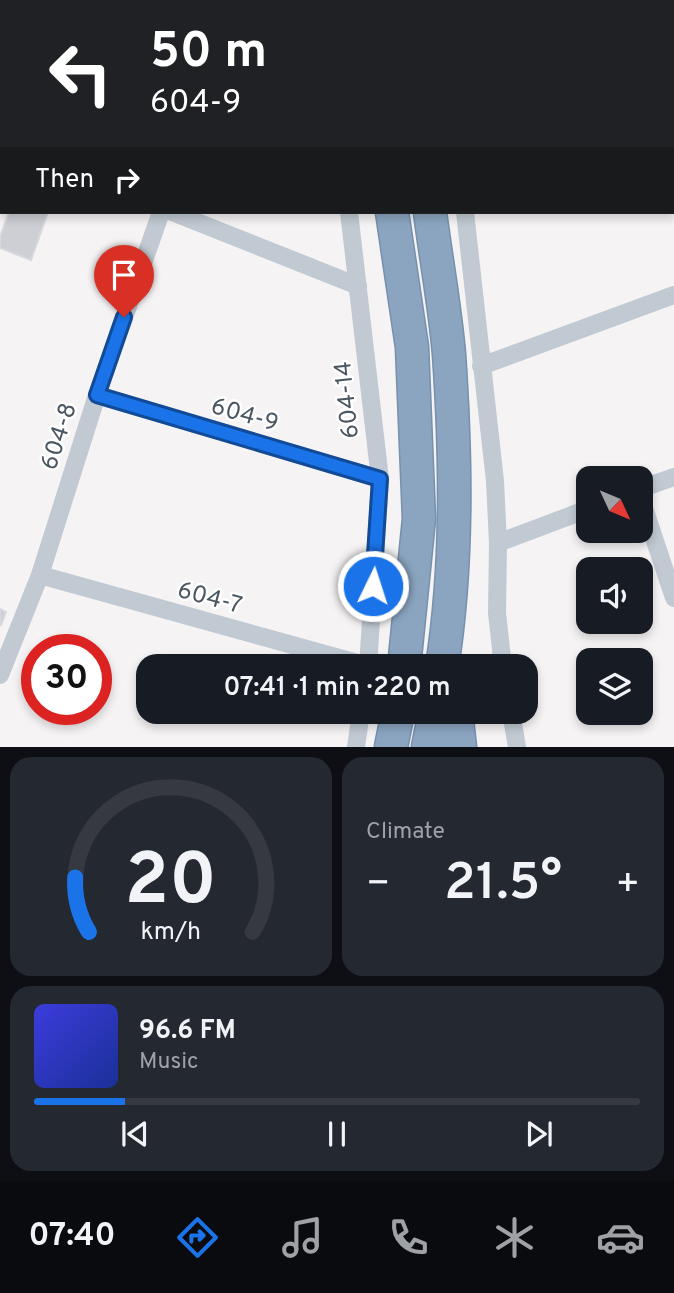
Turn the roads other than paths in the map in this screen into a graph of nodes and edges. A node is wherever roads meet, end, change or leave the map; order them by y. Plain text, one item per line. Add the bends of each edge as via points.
1 (160, 214) edge
2 (178, 214) edge
3 (349, 214) edge
4 (392, 214) edge
5 (430, 214) edge
6 (466, 214) edge
7 (358, 286) junction
8 (674, 295) edge
9 (481, 366) junction
10 (97, 395) junction
11 (674, 477) edge
12 (380, 479) junction
13 (653, 484) edge
14 (576, 513) edge
15 (653, 535) edge
16 (498, 542) junction
17 (40, 575) junction
18 (674, 598) edge
19 (449, 600) junction
20 (325, 654) edge
21 (369, 654) edge
22 (405, 654) edge
23 (443, 654) edge
24 (458, 654) edge
25 (502, 654) edge
26 (0, 675) edge
27 (359, 724) edge
28 (396, 724) edge
29 (433, 724) edge
30 (457, 724) edge
31 (513, 724) edge
32 (356, 747) edge
33 (391, 747) edge
34 (428, 747) edge
35 (460, 747) edge
36 (517, 747) edge

1 - 10 street, 604-8
2 - 7 street
3 - 7 street, 604-14
4 - 22 highway via 412,347 419,519
5 - 19 highway via 449,353 454,488
6 - 9 street
7 - 12 street, 604-14
8 - 9 street
9 - 16 street
10 - 12 street, 604-9
10 - 17 street, 604-8
11 - 13 street
12 - 21 street, 604-14
14 - 16 street
15 - 18 street
16 - 25 street
17 - 20 street, 604-7
17 - 26 street, 604-8
19 - 23 highway
19 - 24 highway via 458,623
27 - 32 street
28 - 33 highway
29 - 34 highway
30 - 35 highway
31 - 36 street

